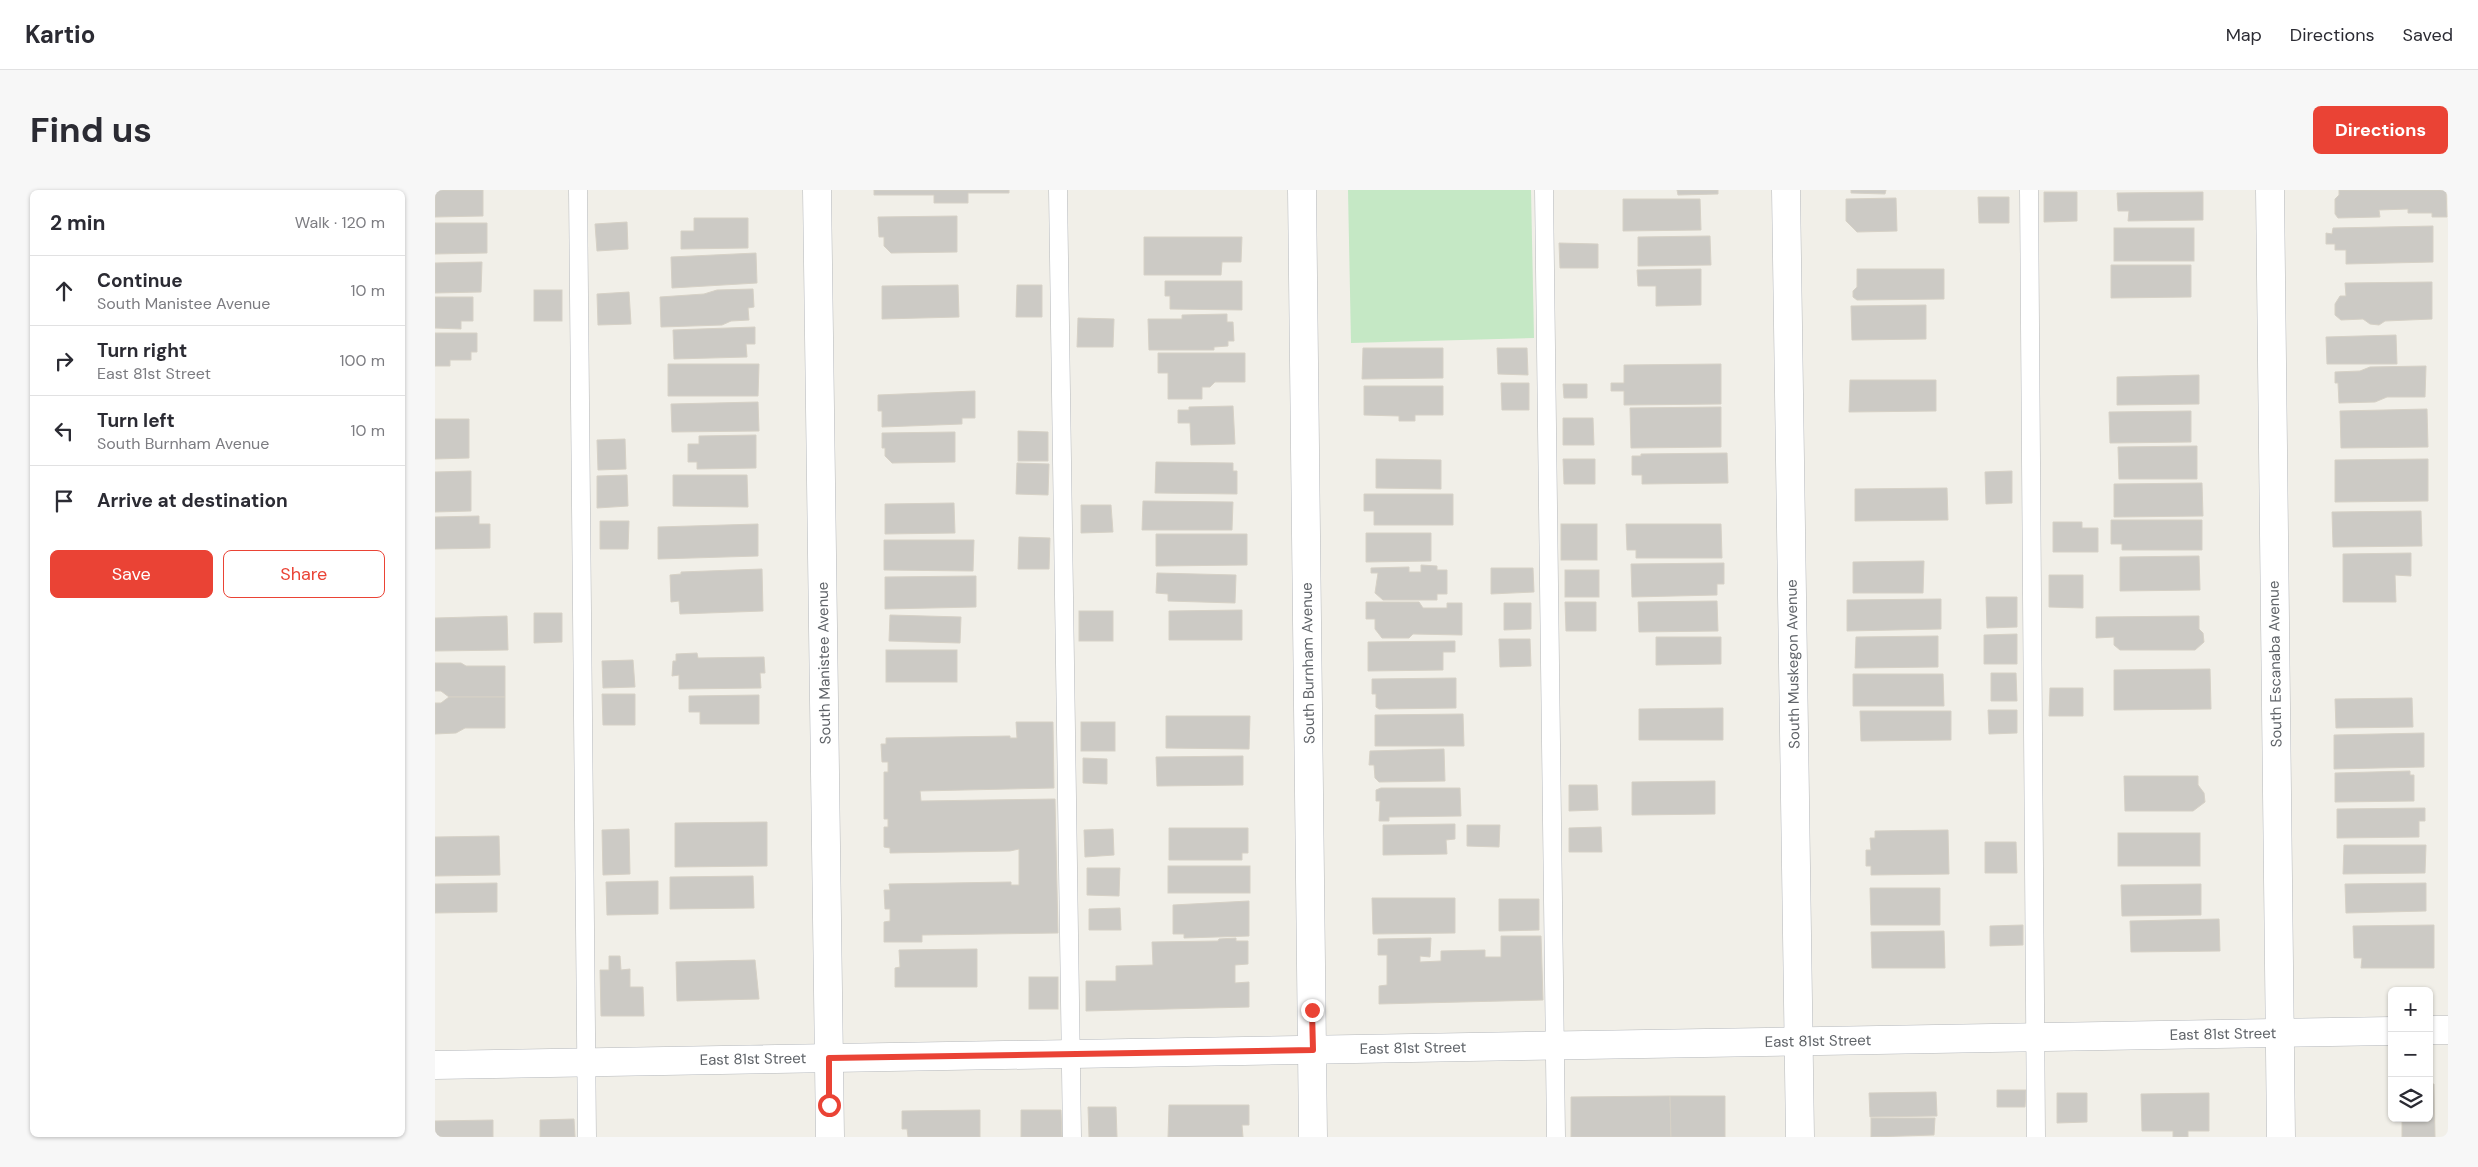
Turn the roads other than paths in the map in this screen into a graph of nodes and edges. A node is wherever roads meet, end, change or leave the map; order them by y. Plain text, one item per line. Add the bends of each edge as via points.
1 (578, 190) edge
2 (817, 190) edge
3 (1058, 190) edge
4 (1302, 190) edge
5 (1543, 190) edge
6 (1786, 190) edge
7 (2029, 190) edge
8 (2271, 190) edge
9 (2433, 1030) edge
10 (2448, 1030) edge
11 (2388, 1031) edge
12 (2279, 1033) junction
13 (2035, 1037) junction
14 (1799, 1041) junction
15 (1555, 1046) junction
16 (1313, 1050) junction
17 (1071, 1054) junction
18 (829, 1058) junction
19 (585, 1062) junction
20 (435, 1065) edge
21 (587, 1137) edge
22 (830, 1137) edge
23 (1073, 1137) edge
24 (1313, 1137) edge
25 (1556, 1137) edge
26 (1800, 1137) edge
27 (2037, 1137) edge
28 (2281, 1137) edge

1 - 19 lane
2 - 18 street, South Manistee Avenue
3 - 17 lane
4 - 16 street, South Burnham Avenue
5 - 15 lane
6 - 14 street, South Muskegon Avenue
7 - 13 lane
8 - 12 street, South Escanaba Avenue
9 - 10 street
11 - 12 street, East 81st Street
12 - 13 street, East 81st Street
12 - 28 street, South Escanaba Avenue
13 - 14 street, East 81st Street
13 - 27 lane
14 - 15 street, East 81st Street
14 - 26 street, South Muskegon Avenue
15 - 16 street, East 81st Street
15 - 25 lane
16 - 17 street, East 81st Street
16 - 24 street, South Burnham Avenue
17 - 18 street, East 81st Street
17 - 23 lane
18 - 19 street, East 81st Street
18 - 22 street, South Manistee Avenue
19 - 20 street, East 81st Street
19 - 21 lane

